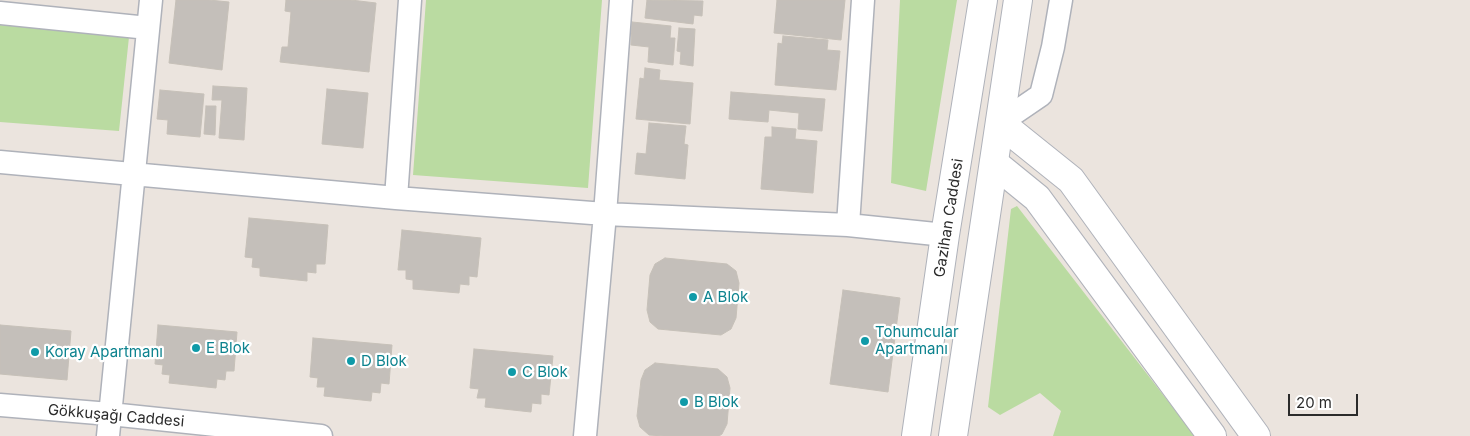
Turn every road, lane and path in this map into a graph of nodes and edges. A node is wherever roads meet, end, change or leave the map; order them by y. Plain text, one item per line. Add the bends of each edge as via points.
1 (150, 0) edge
2 (410, 0) edge
3 (621, 0) edge
4 (863, 0) edge
5 (983, 0) edge
6 (1018, 0) edge
7 (1061, 0) edge
8 (0, 13) edge
9 (148, 28) junction
10 (1000, 123) junction
11 (0, 162) edge
12 (994, 163) junction
13 (133, 174) junction
14 (396, 198) junction
15 (605, 214) junction
16 (848, 226) junction
17 (945, 235) junction
18 (0, 406) edge
19 (109, 425) edge
20 (320, 436) edge
21 (585, 436) edge
22 (916, 436) edge
23 (952, 436) edge
24 (1212, 436) edge
25 (1256, 436) edge

1 - 9 street
2 - 14 street
3 - 15 street
4 - 16 street
5 - 17 main road, Gazihan Caddesi
6 - 10 main road
7 - 10 street via 1041,95
8 - 9 street
9 - 13 street
10 - 12 main road
10 - 25 main road via 1071,180
11 - 13 street
12 - 23 main road
12 - 24 main road via 1037,198
13 - 14 street
13 - 19 street
14 - 15 street
15 - 16 street
15 - 21 street
16 - 17 street
17 - 22 main road, Gazihan Caddesi
18 - 19 street, Gökkuşağı Caddesi
19 - 20 street, Gökkuşağı Caddesi

